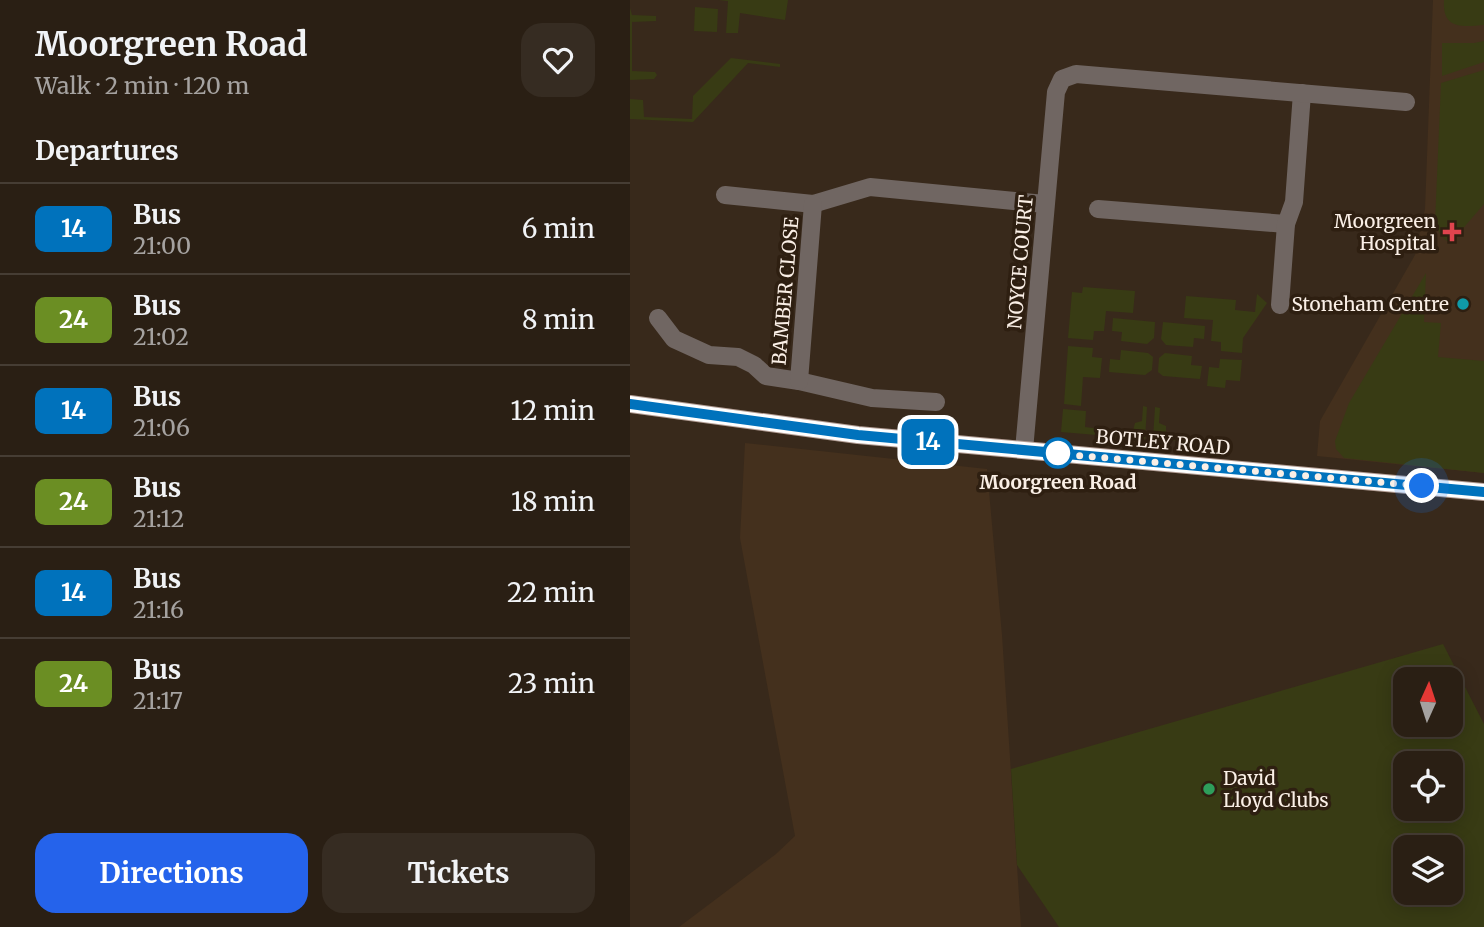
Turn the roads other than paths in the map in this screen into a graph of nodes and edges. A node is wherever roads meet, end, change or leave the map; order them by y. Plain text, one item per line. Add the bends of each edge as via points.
1 (1302, 93) junction
2 (1405, 102) dead end
3 (725, 195) dead end
4 (813, 204) junction
5 (1045, 204) junction
6 (1098, 209) dead end
7 (1286, 225) junction
8 (1280, 305) dead end
9 (658, 318) dead end
10 (799, 381) junction
11 (936, 402) dead end
12 (630, 404) edge
13 (1024, 450) junction
14 (1484, 492) edge

1 - 2 street
1 - 5 street, NOYCE COURT via 1076,74 1062,79 1056,92
1 - 7 street via 1294,202
3 - 4 street, BAMBER CLOSE
4 - 5 street, BAMBER CLOSE via 870,187
4 - 10 street, BAMBER CLOSE
5 - 13 street, NOYCE COURT
6 - 7 street
7 - 8 street
9 - 10 street, BAMBER CLOSE via 674,339 709,355 738,357 766,376
10 - 11 street, BAMBER CLOSE via 872,398
12 - 13 main road, BOTLEY ROAD via 858,435
13 - 14 main road, BOTLEY ROAD

